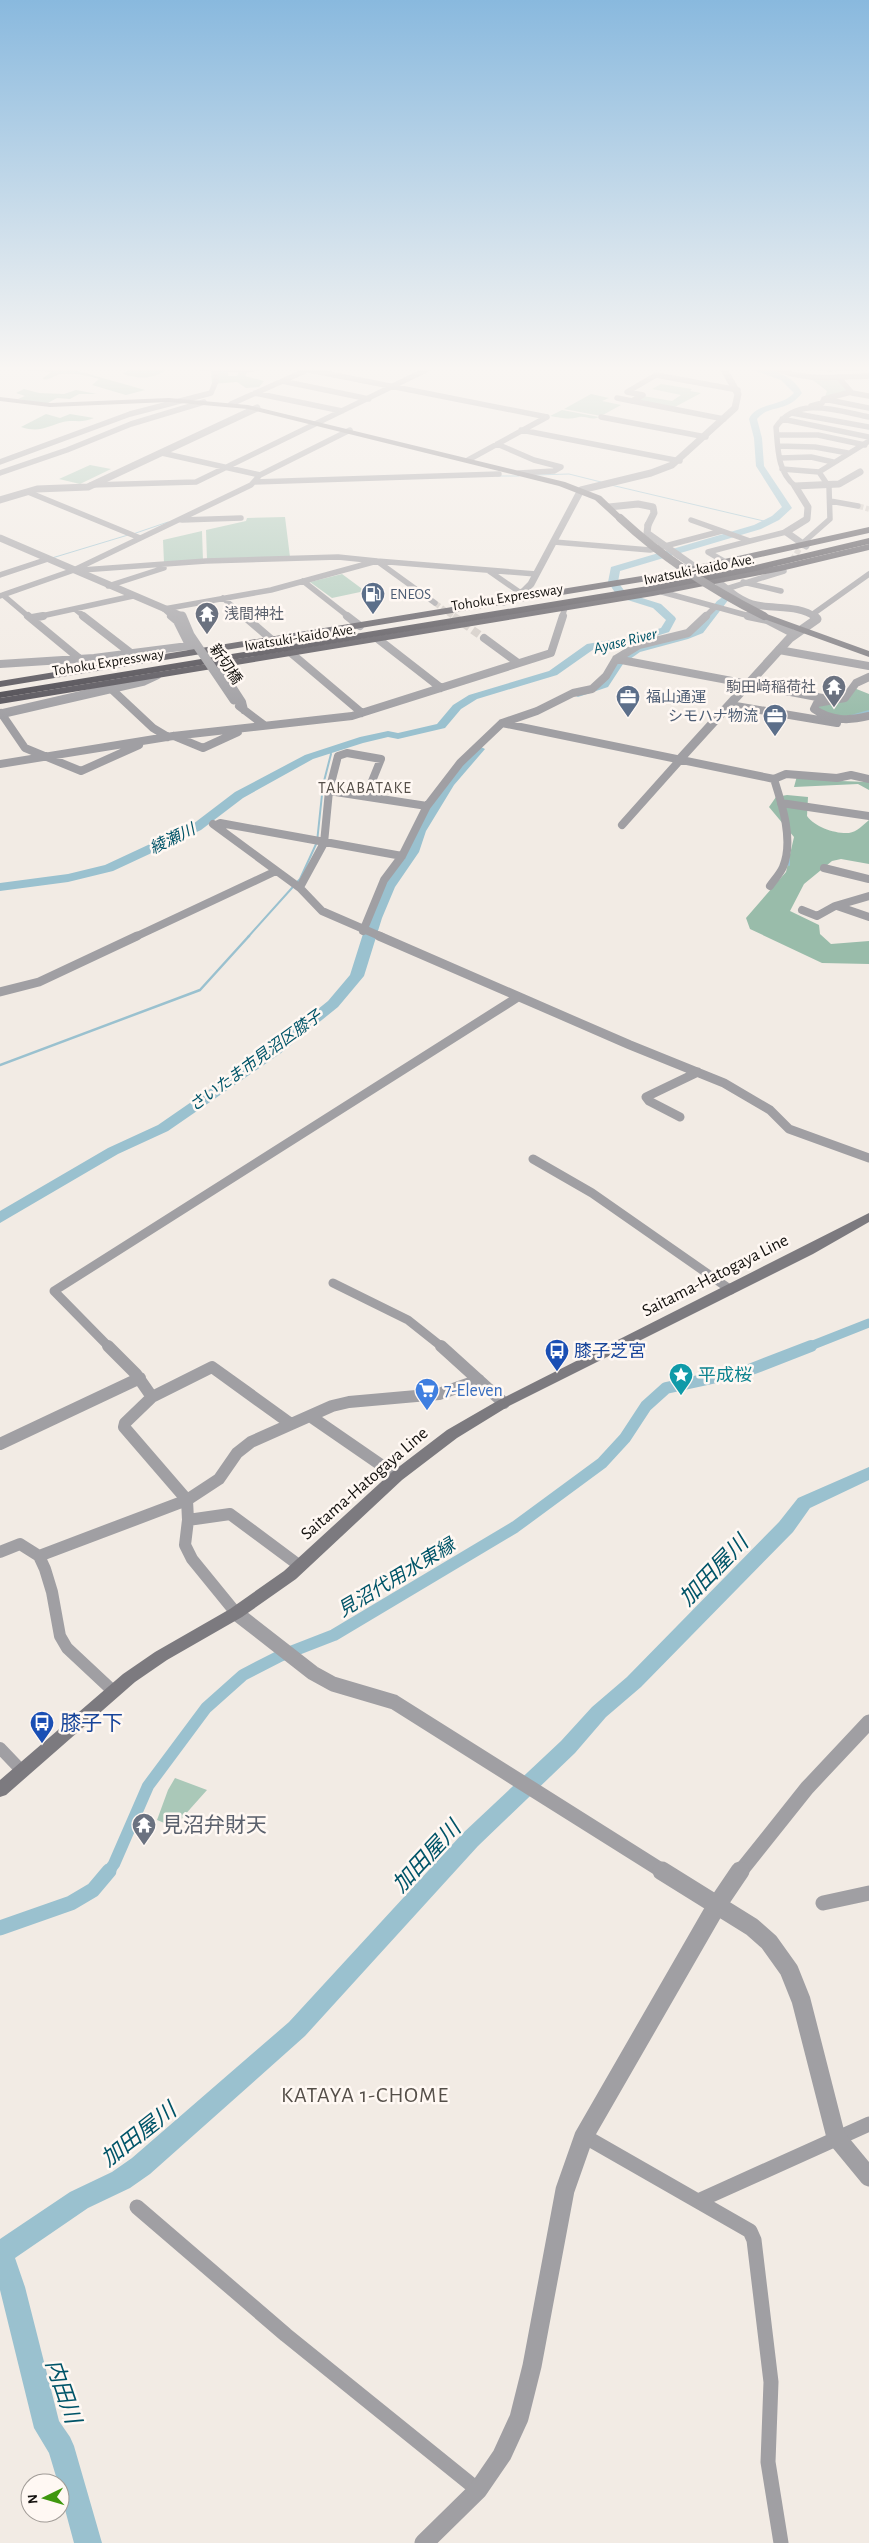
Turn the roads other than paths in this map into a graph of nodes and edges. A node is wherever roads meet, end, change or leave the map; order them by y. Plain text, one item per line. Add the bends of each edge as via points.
1 (827, 484) edge
2 (94, 485) edge
3 (126, 485) edge
4 (249, 485) edge
5 (562, 485) edge
6 (603, 485) edge
7 (817, 485) edge
8 (91, 486) junction
9 (796, 486) joint
10 (581, 490) junction
11 (28, 492) junction
12 (0, 500) edge
13 (830, 501) junction
14 (858, 506) tunnel mouth
15 (609, 507) junction
16 (240, 518) dead end
17 (179, 520) junction
18 (691, 520) dead end
19 (869, 530) edge
20 (722, 531) junction
21 (786, 532) junction
22 (869, 536) edge
23 (0, 538) edge
24 (140, 538) junction
25 (750, 541) junction
26 (869, 541) edge
27 (554, 542) junction
28 (806, 543) junction
29 (869, 547) edge
30 (48, 560) junction
31 (377, 561) junction
32 (178, 563) junction
33 (727, 563) junction
34 (698, 569) junction
35 (74, 570) junction
36 (488, 570) junction
37 (784, 571) tunnel mouth
38 (536, 574) junction
39 (869, 574) edge
40 (0, 575) edge
41 (304, 581) junction
42 (718, 581) junction
43 (743, 582) junction
44 (108, 586) junction
45 (656, 589) junction
46 (726, 589) junction
47 (781, 591) dead end
48 (604, 594) junction
49 (2, 595) edge
50 (525, 595) junction
51 (132, 596) junction
52 (223, 598) junction
53 (435, 603) tunnel mouth
54 (565, 608) junction
55 (714, 608) junction
56 (75, 609) junction
57 (164, 609) junction
58 (549, 611) junction
59 (813, 614) junction
60 (32, 618) junction
61 (562, 620) junction
62 (360, 626) junction
63 (797, 632) junction
64 (484, 638) tunnel mouth
65 (378, 639) junction
66 (272, 640) junction
67 (190, 649) junction
68 (779, 650) junction
69 (291, 653) junction
70 (132, 654) junction
71 (869, 654) edge
72 (84, 659) junction
73 (619, 660) junction
74 (518, 663) junction
75 (0, 664) edge
76 (218, 665) junction
77 (869, 666) edge
78 (94, 669) junction
79 (869, 677) edge
80 (0, 684) edge
81 (749, 684) junction
82 (108, 686) junction
83 (441, 688) junction
84 (0, 690) edge
85 (0, 695) edge
86 (234, 700) joint
87 (833, 700) junction
88 (0, 701) edge
89 (730, 705) junction
90 (244, 710) junction
91 (362, 713) junction
92 (1, 714) edge
93 (869, 716) edge
94 (851, 720) junction
95 (502, 723) junction
96 (264, 725) junction
97 (244, 728) junction
98 (170, 736) junction
99 (151, 740) junction
100 (46, 756) junction
101 (680, 759) junction
102 (0, 764) edge
103 (869, 778) edge
104 (774, 779) junction
105 (329, 790) junction
106 (366, 796) junction
107 (781, 803) junction
108 (426, 806) junction
109 (869, 816) edge
110 (622, 825) dead end
111 (324, 844) junction
112 (402, 856) junction
113 (824, 868) dead end
114 (276, 871) junction
115 (869, 879) edge
116 (297, 885) junction
117 (770, 886) dead end
118 (869, 896) edge
119 (837, 906) junction
120 (802, 910) dead end
121 (867, 916) edge
122 (367, 932) junction
123 (0, 992) edge
124 (518, 997) junction
125 (698, 1072) junction
126 (680, 1117) dead end
127 (869, 1158) edge
128 (533, 1159) dead end
129 (869, 1217) edge
130 (333, 1283) dead end
131 (731, 1290) junction
132 (140, 1378) junction
133 (479, 1380) junction
134 (152, 1397) junction
135 (504, 1403) junction
136 (310, 1416) junction
137 (291, 1424) junction
138 (0, 1444) edge
139 (397, 1476) junction
140 (187, 1500) junction
141 (188, 1520) junction
142 (0, 1552) edge
143 (39, 1556) junction
144 (300, 1566) junction
145 (236, 1613) junction
146 (113, 1691) junction
147 (868, 1726) edge
148 (0, 1748) edge
149 (22, 1771) junction
150 (0, 1790) edge
151 (869, 1892) edge
152 (823, 1903) dead end
153 (717, 1905) junction
154 (869, 2124) edge
155 (584, 2136) junction
156 (836, 2137) junction
157 (869, 2177) edge
158 (698, 2201) junction
159 (137, 2207) dead end
160 (478, 2490) junction
161 (424, 2543) edge
162 (781, 2543) edge

1 - 13 street
2 - 8 street
3 - 8 street
4 - 17 street
5 - 10 main road
6 - 10 street
7 - 9 street
8 - 11 street
9 - 21 street via 808,507 808,519
10 - 15 main road
10 - 27 street
11 - 12 street
11 - 24 street
13 - 14 street
13 - 28 street via 830,518
15 - 34 street, bridge via 649,505 655,510 647,533
15 - 63 main road, bridge via 644,539 712,587
16 - 17 street via 205,522
17 - 24 street
18 - 20 street
19 - 28 highway, Iwatsuki-kaido Ave.
20 - 25 street
20 - 27 street via 650,550
21 - 25 street
21 - 28 street
22 - 45 highway via 746,564
23 - 30 street
24 - 35 street
25 - 33 street via 708,552
26 - 45 highway
27 - 38 street
28 - 33 highway, Iwatsuki-kaido Ave.
29 - 42 highway, Iwatsuki-kaido Ave.
30 - 35 street
30 - 40 street
31 - 32 street via 338,557
31 - 36 street
31 - 41 street
31 - 53 street
32 - 35 street
32 - 44 street
33 - 34 highway, Iwatsuki-kaido Ave.
34 - 48 highway, Iwatsuki-kaido Ave.
35 - 44 street
35 - 49 street
36 - 38 street
36 - 50 street
37 - 43 street
38 - 50 street
39 - 59 street
41 - 52 street
41 - 62 street
42 - 45 highway, Iwatsuki-kaido Ave.
42 - 46 street
43 - 46 street
43 - 47 street
44 - 51 street
45 - 48 highway, Iwatsuki-kaido Ave.
45 - 55 street
46 - 59 street via 763,607
48 - 50 highway, Iwatsuki-kaido Ave.
48 - 54 highway, Iwatsuki-kaido Ave.
48 - 84 highway, Tohoku Expressway
48 - 85 highway, Tohoku Expressway
49 - 60 street
50 - 62 highway, Iwatsuki-kaido Ave. via 504,602
51 - 56 street
51 - 57 street
52 - 57 street
52 - 66 street
54 - 58 highway, Iwatsuki-kaido Ave.
54 - 61 street
55 - 63 street via 766,620
55 - 73 street via 688,633 639,645
56 - 60 street
56 - 70 street
57 - 67 street via 177,621
57 - 86 street, 新切橋, bridge via 182,616 190,635
58 - 61 street
58 - 65 highway, Iwatsuki-kaido Ave.
59 - 63 street via 817,619
60 - 72 street
61 - 74 street via 551,653
62 - 66 highway, Iwatsuki-kaido Ave.
63 - 68 street
63 - 71 main road
64 - 74 street
65 - 69 highway, Iwatsuki-kaido Ave.
65 - 83 street
66 - 67 highway, Iwatsuki-kaido Ave.
67 - 70 street
67 - 78 highway, Iwatsuki-kaido Ave.
68 - 77 street
68 - 81 street
69 - 76 highway, Iwatsuki-kaido Ave.
69 - 91 street
70 - 72 street
72 - 75 street
72 - 78 street
73 - 81 street
73 - 95 street via 592,689 573,693 537,711
74 - 83 street
76 - 82 highway, Iwatsuki-kaido Ave.
76 - 90 street
78 - 80 highway, Iwatsuki-kaido Ave.
79 - 87 street via 856,683 845,698
81 - 87 street
81 - 89 street
82 - 88 highway, Iwatsuki-kaido Ave.
82 - 92 street
82 - 98 street via 153,728
83 - 91 street
86 - 90 street
87 - 94 street via 818,703 814,709 830,718
89 - 94 street via 823,723
89 - 101 street
90 - 96 street
91 - 96 street
92 - 100 street via 25,748
93 - 94 street
95 - 101 street
95 - 108 street via 460,764
96 - 97 street
97 - 98 street
97 - 98 street via 203,748
98 - 99 street
99 - 100 street
99 - 100 street via 81,771
100 - 102 street
101 - 104 street
101 - 110 street
103 - 104 street via 786,774
104 - 107 street
105 - 106 street
105 - 106 street via 338,756 347,753 381,759
105 - 111 street
106 - 108 street
107 - 109 street
107 - 117 street via 785,859 784,866
108 - 112 street
111 - 112 street
111 - 114 street via 220,823 214,825
111 - 116 street
112 - 122 street via 384,880
113 - 115 street
114 - 116 street
114 - 123 street via 39,982
116 - 122 street via 314,905
118 - 119 street
119 - 120 street via 817,916
119 - 121 street
122 - 124 street
124 - 125 street
124 - 132 street via 54,1291
125 - 126 street via 646,1097
125 - 127 street via 770,1110 789,1129
128 - 131 street via 592,1193
129 - 131 main road, Saitama-Hatogaya Line
130 - 133 street via 408,1320
131 - 135 main road, Saitama-Hatogaya Line
132 - 134 street
132 - 138 street
133 - 135 street
133 - 136 street via 439,1394 349,1402
134 - 137 street via 212,1367
134 - 140 street via 124,1427
135 - 139 main road, Saitama-Hatogaya Line via 452,1434
136 - 137 street
136 - 139 street
137 - 140 street via 244,1447 218,1479
139 - 144 main road, Saitama-Hatogaya Line
140 - 141 street
140 - 143 street
141 - 144 street via 230,1514
141 - 145 street via 185,1545 192,1559
142 - 143 street via 20,1544
143 - 146 street via 52,1592 60,1636 67,1648
144 - 145 main road, Saitama-Hatogaya Line
145 - 146 main road, Saitama-Hatogaya Line via 162,1656
145 - 153 street via 332,1683 374,1693 394,1702
146 - 149 main road, Saitama-Hatogaya Line
147 - 153 street via 777,1822
148 - 149 street
149 - 150 main road, Saitama-Hatogaya Line
151 - 152 street
153 - 155 street
153 - 156 street via 769,1942 789,1970 801,2000
154 - 156 street
155 - 158 street
155 - 160 street via 565,2190 524,2402 502,2455
156 - 157 street
156 - 158 street
158 - 162 street via 750,2230 754,2240 771,2382 768,2462
159 - 160 street via 286,2335
160 - 161 street

